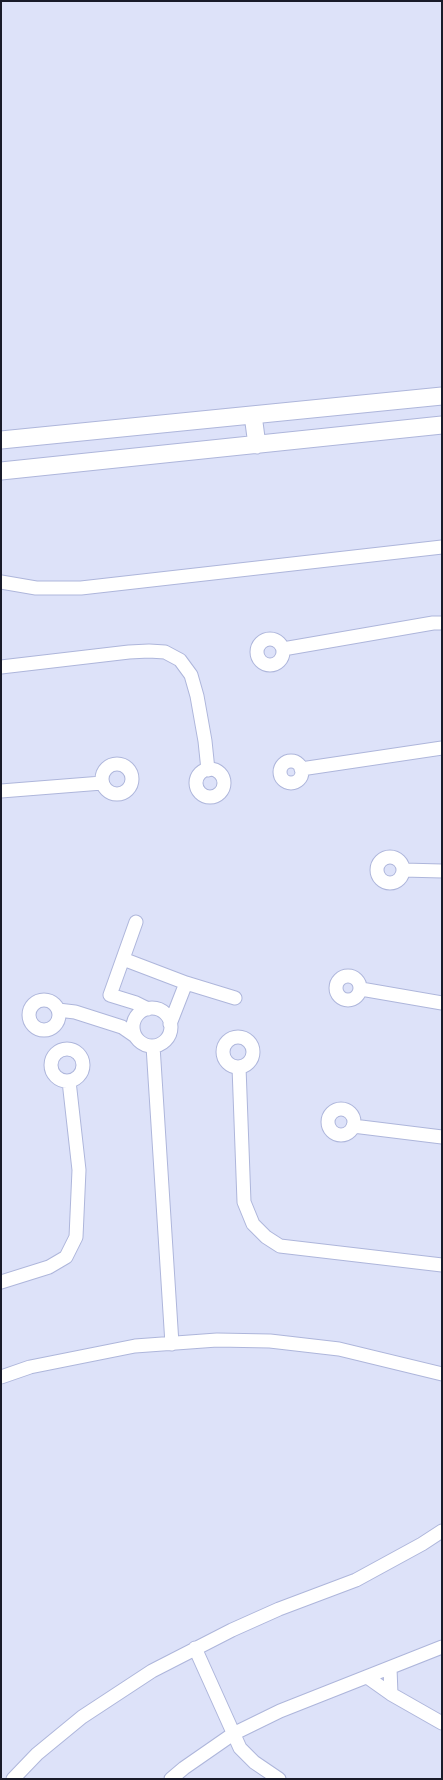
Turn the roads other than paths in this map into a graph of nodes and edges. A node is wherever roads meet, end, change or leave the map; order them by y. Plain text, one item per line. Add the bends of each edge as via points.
1 (442, 396) edge
2 (253, 415) junction
3 (442, 425) edge
4 (1, 440) edge
5 (257, 445) junction
6 (1, 471) edge
7 (442, 547) edge
8 (1, 582) edge
9 (442, 623) edge
10 (283, 649) dead end
11 (1, 667) edge
12 (442, 748) edge
13 (301, 769) dead end
14 (208, 770) dead end
15 (102, 783) dead end
16 (1, 791) edge
17 (403, 870) dead end
18 (442, 871) edge
19 (136, 922) dead end
20 (123, 960) junction
21 (186, 983) junction
22 (361, 989) dead end
23 (235, 998) dead end
24 (442, 1003) edge
25 (58, 1010) dead end
26 (170, 1015) junction
27 (135, 1019) junction
28 (153, 1046) junction
29 (239, 1067) dead end
30 (69, 1081) dead end
31 (353, 1126) dead end
32 (442, 1137) edge
33 (442, 1265) edge
34 (1, 1282) edge
35 (172, 1344) junction
36 (442, 1374) edge
37 (1, 1376) edge
38 (442, 1531) edge
39 (442, 1647) edge
40 (195, 1648) junction
41 (390, 1668) junction
42 (367, 1677) junction
43 (391, 1694) junction
44 (442, 1723) edge
45 (234, 1734) junction
46 (13, 1779) edge
47 (171, 1779) edge
48 (279, 1779) edge

1 - 2 main road
2 - 4 main road
2 - 5 main road
3 - 5 main road
5 - 6 main road
7 - 8 street via 81,588 36,588
9 - 10 street
11 - 14 street via 130,652 165,652 180,660 191,675 197,696
12 - 13 street
15 - 16 street
17 - 18 street
19 - 20 street
20 - 21 street
20 - 27 street via 110,995
21 - 23 street
21 - 26 street
22 - 24 street
25 - 27 street
26 - 27 street via 160,1010
26 - 28 street via 170,1030 164,1041
27 - 28 street via 141,1043
28 - 35 street
29 - 33 street via 244,1202 253,1224 266,1237 280,1246
30 - 34 street via 79,1170 76,1237 66,1257 49,1267
31 - 32 street
35 - 36 street via 217,1340 270,1341 331,1348
35 - 37 street via 128,1348 30,1367
38 - 40 street via 356,1580 279,1609
39 - 41 street
40 - 45 street
40 - 46 street via 152,1671 82,1717 37,1754
41 - 42 street
41 - 43 street
42 - 43 street
42 - 45 street via 280,1711
43 - 44 street
45 - 47 street
45 - 48 street via 240,1748 254,1762

